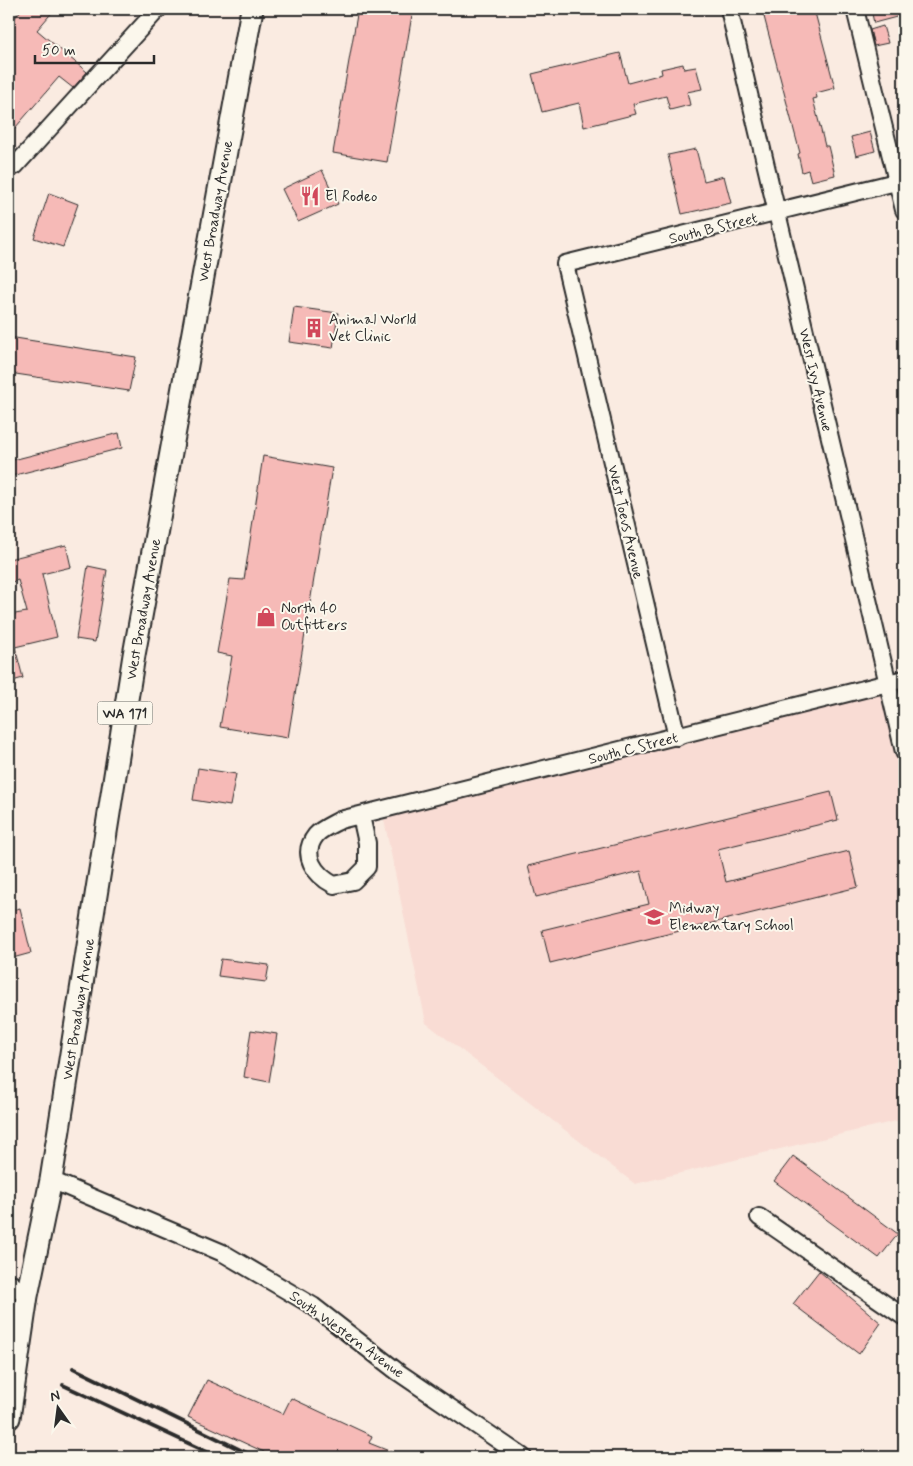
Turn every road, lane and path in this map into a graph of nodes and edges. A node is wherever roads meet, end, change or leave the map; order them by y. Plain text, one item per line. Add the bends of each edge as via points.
1 (158, 9) edge
2 (252, 9) edge
3 (729, 9) edge
4 (854, 9) edge
5 (15, 166) dead end
6 (901, 181) edge
7 (904, 210) edge
8 (777, 212) junction
9 (575, 307) joint
10 (904, 679) edge
11 (887, 684) junction
12 (677, 737) junction
13 (904, 752) edge
14 (361, 816) junction
15 (51, 1180) junction
16 (759, 1217) dead end
17 (9, 1282) edge
18 (27, 1296) junction
19 (904, 1317) edge
20 (9, 1418) edge
21 (524, 1457) edge

1 - 5 street
2 - 15 main road, West Broadway Avenue / WA 171 via 134,655
3 - 8 street, West Ivy Avenue
4 - 6 street
6 - 7 street
6 - 8 street, South B Street
8 - 9 street, South B Street via 565,264
8 - 11 street, West Ivy Avenue
9 - 12 street, West Toevs Avenue
10 - 11 street, South C Street
11 - 12 street, South C Street
11 - 13 street, West Ivy Avenue
12 - 14 street, South C Street
14 - 14 street, South C Street via 340,820 317,834 309,847 311,864 321,878 334,886 353,881 367,866 367,843
15 - 18 main road, West Broadway Avenue / WA 171
15 - 21 street, South Western Avenue via 223,1253 313,1306 398,1372
16 - 19 street
17 - 18 street
18 - 20 main road, West Broadway Avenue / WA 171

